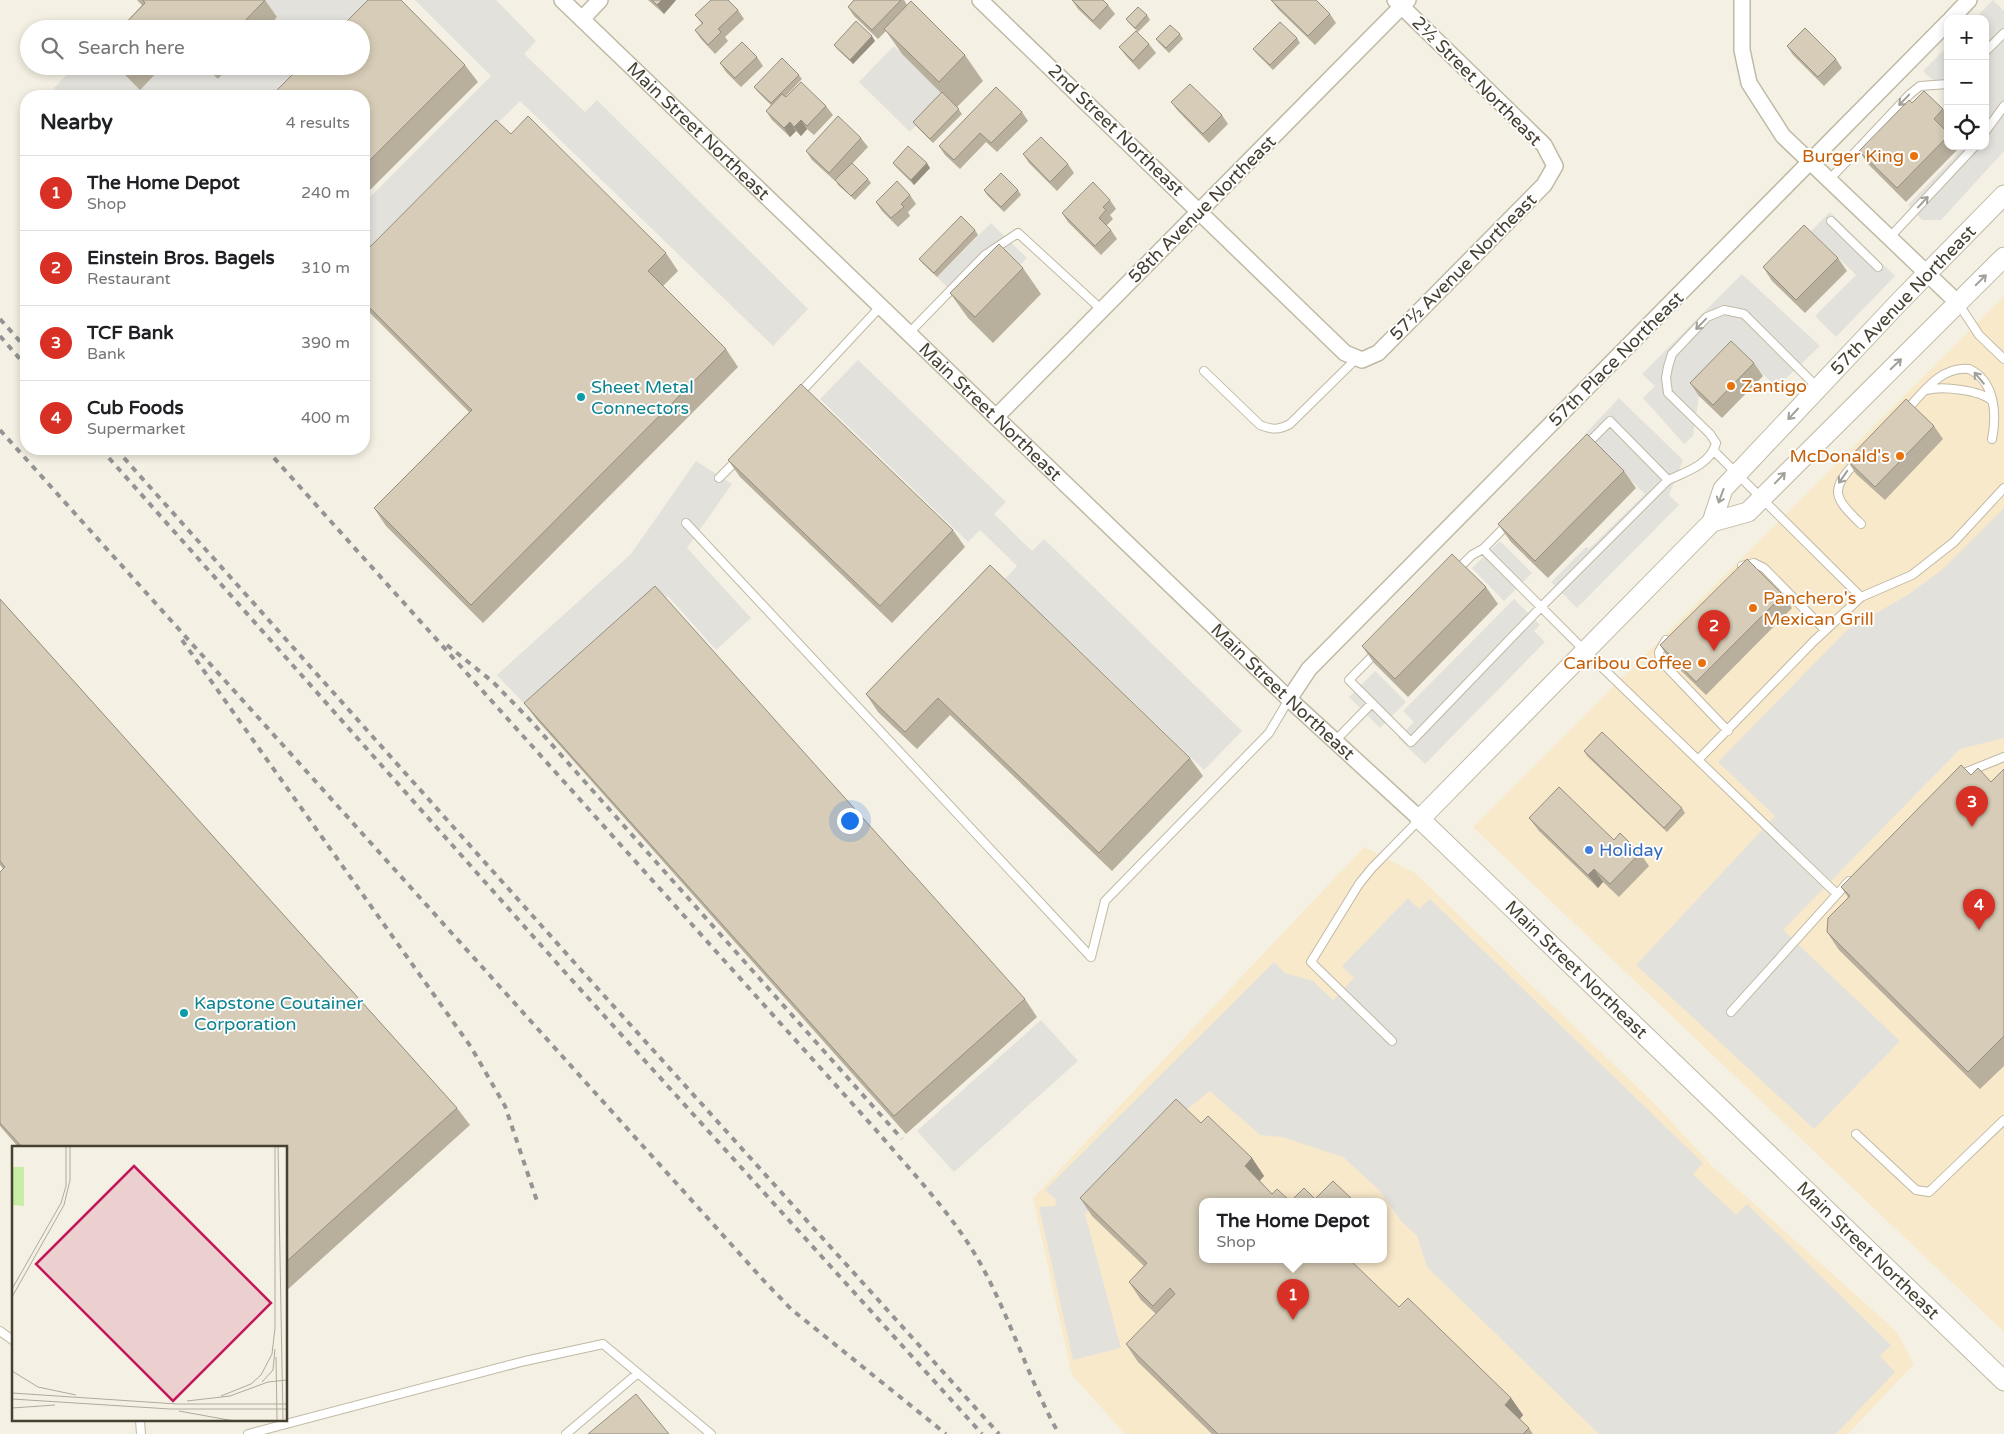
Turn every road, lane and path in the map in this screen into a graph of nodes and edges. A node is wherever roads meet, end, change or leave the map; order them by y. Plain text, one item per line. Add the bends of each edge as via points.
1 (562, 0) edge
2 (600, 0) edge
3 (980, 0) edge
4 (1742, 0) edge
5 (1969, 0) edge
6 (1402, 2) edge
7 (1954, 15) edge
8 (582, 19) junction
9 (1944, 26) edge
10 (2004, 33) edge
11 (1989, 48) edge
12 (1944, 84) edge
13 (2004, 106) edge
14 (1989, 127) edge
15 (1971, 150) edge
16 (1810, 162) junction
17 (1555, 166) joint
18 (1829, 180) junction
19 (2004, 195) edge
20 (1200, 212) junction
21 (1831, 221) dead end
22 (1890, 237) junction
23 (2004, 257) edge
24 (1878, 267) dead end
25 (1928, 273) junction
26 (1958, 303) junction
27 (881, 306) junction
28 (1102, 310) junction
29 (909, 333) junction
30 (1360, 359) junction
31 (2004, 359) edge
32 (1204, 370) dead end
33 (1818, 388) junction
34 (1925, 391) junction
35 (792, 401) edge
36 (1994, 402) junction
37 (996, 417) junction
38 (1899, 418) edge
39 (1992, 439) dead end
40 (746, 450) edge
41 (1867, 451) edge
42 (1714, 452) junction
43 (1737, 474) junction
44 (719, 478) dead end
45 (1668, 480) junction
46 (2004, 488) edge
47 (1761, 498) junction
48 (1712, 522) junction
49 (686, 523) dead end
50 (1861, 524) dead end
51 (1483, 549) junction
52 (1735, 571) edge
53 (1861, 598) junction
54 (1541, 607) junction
55 (1825, 630) junction
56 (1672, 634) edge
57 (1585, 651) junction
58 (1289, 699) junction
59 (1372, 703) junction
60 (1728, 731) junction
61 (1335, 742) junction
62 (2004, 757) edge
63 (1698, 760) junction
64 (1954, 777) edge
65 (1420, 819) junction
66 (1857, 873) edge
67 (1837, 894) junction
68 (1731, 1012) dead end
69 (1392, 1041) dead end
70 (2004, 1120) edge
71 (1856, 1134) dead end
72 (0, 1331) edge
73 (12, 1340) edge
74 (638, 1373) junction
75 (2004, 1381) edge
76 (248, 1434) edge
77 (566, 1434) edge
78 (711, 1434) edge

1 - 8 street, Main Street Northeast
2 - 8 street
3 - 20 street, 2nd Street Northeast
4 - 16 street via 1742,50 1749,83 1782,136
5 - 7 street
6 - 17 street, 2½ Street Northeast via 1544,145
6 - 20 street, 58th Avenue Northeast
8 - 27 street, Main Street Northeast
9 - 16 street, 57th Place Northeast
10 - 11 lane
12 -> 18 lane via 1920,86 1910,94
13 - 14 lane
22 -> 15 lane
16 - 18 street
16 - 58 street, 57th Place Northeast via 1309,669
17 - 30 street, 57½ Avenue Northeast via 1544,186 1378,353
18 - 22 street
19 - 25 street, 57th Avenue Northeast
20 - 28 street, 58th Avenue Northeast
20 - 30 street, 2nd Street Northeast via 1345,352
21 - 24 lane
22 - 25 street
26 -> 23 street, 57th Avenue Northeast
25 - 26 street
25 - 33 street, 57th Avenue Northeast
26 - 31 lane via 1979,335
47 -> 26 street, 57th Avenue Northeast
27 - 29 street, Main Street Northeast
27 - 35 lane
28 - 29 lane via 1018,234 985,255
28 - 37 street, 58th Avenue Northeast
29 - 37 street, Main Street Northeast
30 - 32 lane via 1290,424 1276,429 1260,425
33 -> 42 lane via 1744,314 1724,310 1708,317 1672,354 1666,378 1668,393 1716,443
33 -> 43 street, 57th Avenue Northeast
34 - 36 lane via 1943,388 1979,393
36 -> 34 lane via 1981,378 1969,369 1950,370
34 - 38 lane
36 - 39 lane via 1996,414
37 - 58 street, Main Street Northeast
40 - 44 lane
41 -> 50 lane via 1840,480 1837,489 1841,505
42 - 43 lane
42 - 45 lane via 1693,469
43 - 47 lane
43 -> 48 street, 57th Avenue Northeast via 1723,489
45 - 51 lane via 1610,422
45 - 54 lane
46 - 53 lane via 1954,542 1912,575
47 - 48 street, 57th Avenue Northeast via 1748,512
47 - 53 lane
48 - 57 street, 57th Avenue Northeast
49 - 58 lane via 1090,957 1105,901 1269,733
51 - 54 lane
51 - 59 lane via 1472,555 1349,680
52 - 55 lane via 1744,564 1754,563 1764,568
53 - 55 lane
54 - 57 lane
54 - 59 lane via 1411,742
55 - 60 lane
56 - 60 lane via 1659,652 1660,660
57 - 63 lane
57 - 65 street, 57th Avenue Northeast
58 - 61 street, Main Street Northeast
59 - 61 lane
60 - 63 lane
61 - 65 street, Main Street Northeast
62 - 64 lane
63 - 67 lane
65 - 69 lane via 1359,884 1311,962
65 - 75 street, Main Street Northeast
66 - 67 lane
67 - 68 lane
70 - 71 lane via 1929,1192 1916,1190
72 - 73 lane
74 - 76 lane via 603,1344 525,1361
74 - 77 lane
74 - 78 lane

